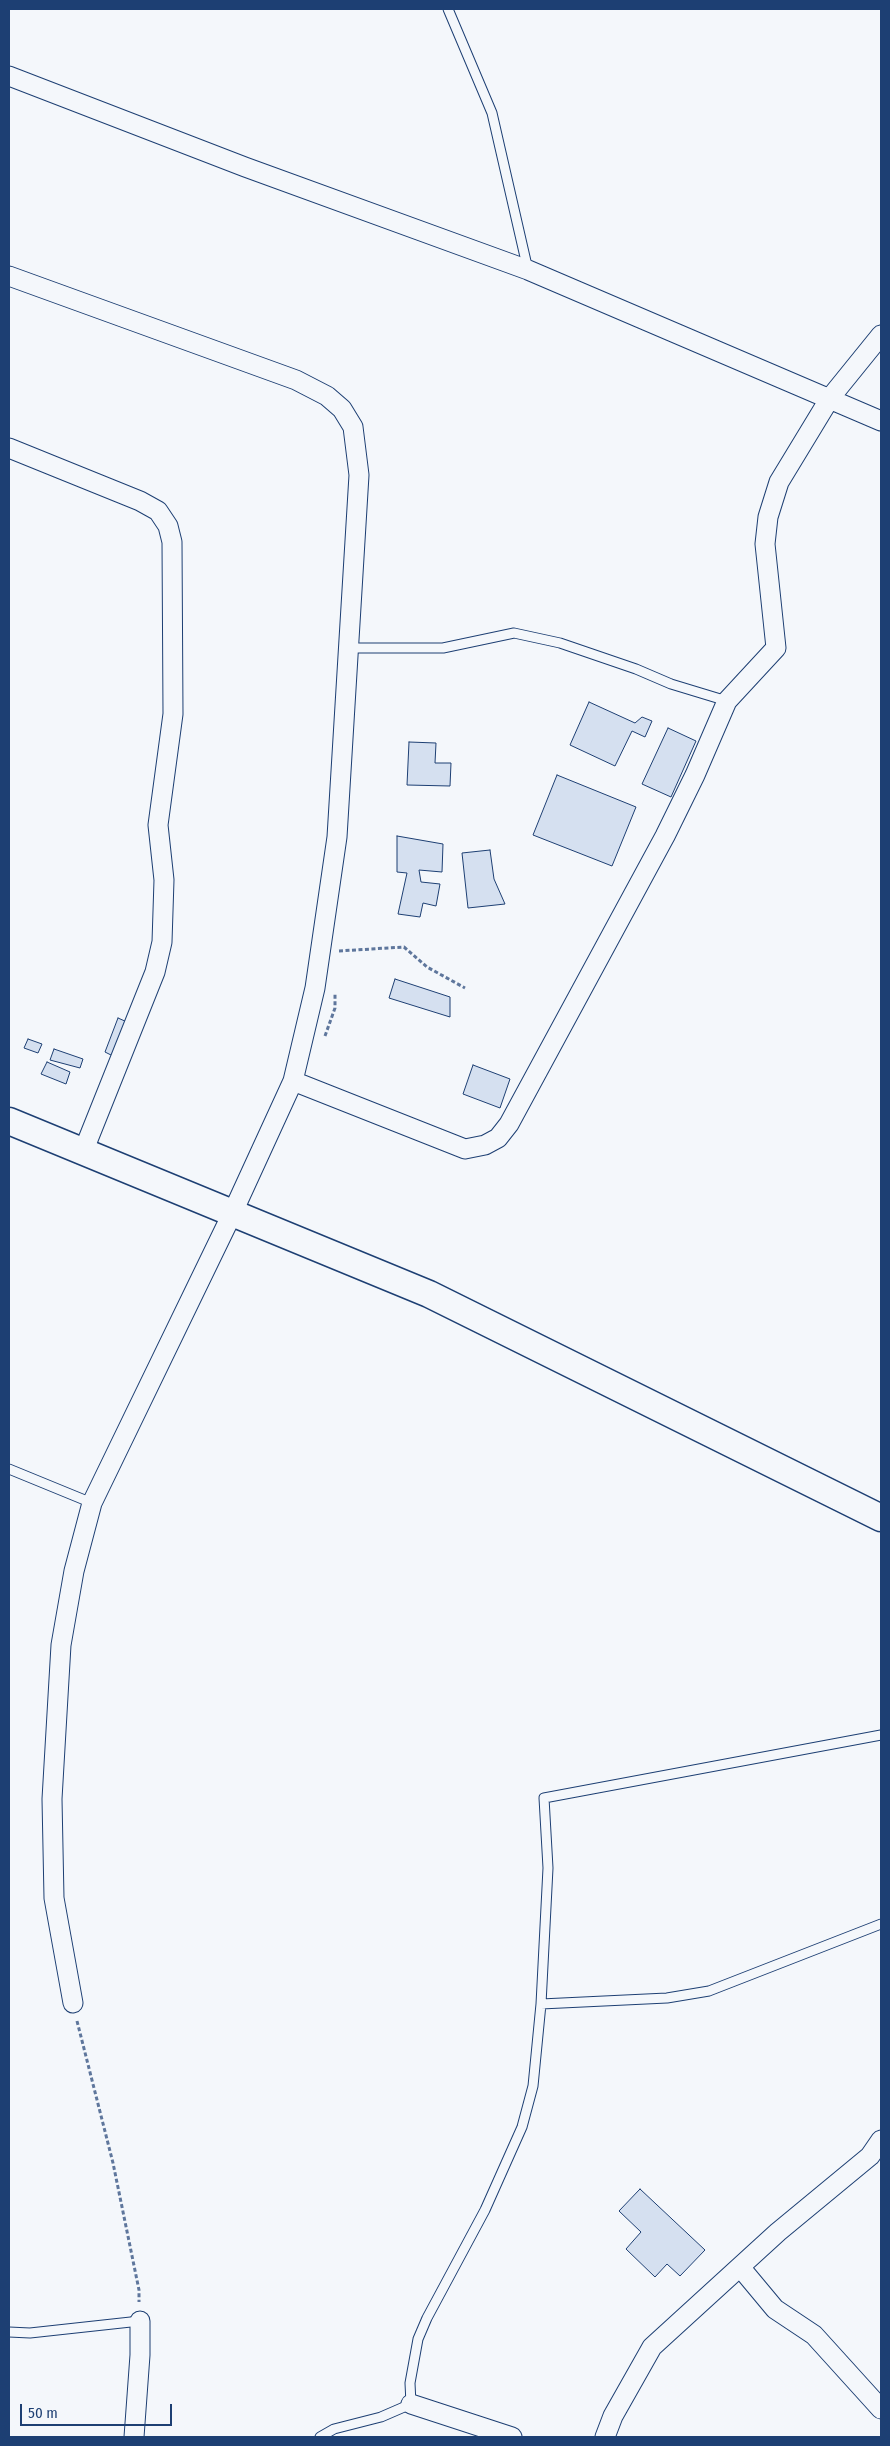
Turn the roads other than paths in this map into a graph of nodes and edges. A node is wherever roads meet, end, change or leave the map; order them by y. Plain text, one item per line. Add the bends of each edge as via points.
1 (448, 9) edge
2 (9, 76) edge
3 (528, 270) junction
4 (9, 276) edge
5 (881, 335) edge
6 (830, 398) junction
7 (881, 421) edge
8 (9, 448) edge
9 (348, 648) junction
10 (727, 700) junction
11 (292, 1080) junction
12 (9, 1121) edge
13 (83, 1152) junction
14 (232, 1214) junction
15 (9, 1469) edge
16 (92, 1503) junction
17 (881, 1518) edge
18 (881, 1735) edge
19 (881, 1924) edge
20 (73, 2003) road end
21 (541, 2004) junction
22 (881, 2140) edge
23 (740, 2267) junction
24 (140, 2321) joint
25 (9, 2332) edge
26 (411, 2404) junction
27 (881, 2409) edge
28 (134, 2437) edge
29 (320, 2437) edge
30 (512, 2437) edge
31 (605, 2437) edge

1 - 3 lane via 492,113
2 - 3 street via 245,167
3 - 6 street
4 - 9 street via 296,380 327,396 342,409 353,427 359,475
5 - 6 street
6 - 7 street
6 - 10 street via 779,482 768,517 765,544 776,648
8 - 13 street via 140,501 158,512 168,526 172,542 173,714 158,826 164,880 162,942 155,972
9 - 10 lane via 443,648 514,633 568,646 671,684
9 - 11 street via 337,837 315,988
10 - 11 street via 665,836 509,1124 498,1138 465,1149
11 - 14 street
12 - 13 main road
13 - 14 main road
14 - 16 street
14 - 17 main road via 429,1294
15 - 16 lane
16 - 20 street via 74,1571 62,1646 52,1799 54,1898
18 - 21 lane via 544,1798 548,1868
19 - 21 lane via 709,1991 667,1998
21 - 26 lane via 533,2086 522,2127 485,2210 418,2339 410,2383
22 - 23 street via 870,2156
23 - 27 street via 775,2309 814,2335
23 - 31 street via 652,2348 613,2416
24 - 25 lane via 30,2333
24 - 28 street
26 - 29 lane via 381,2417 334,2429
26 - 30 street

